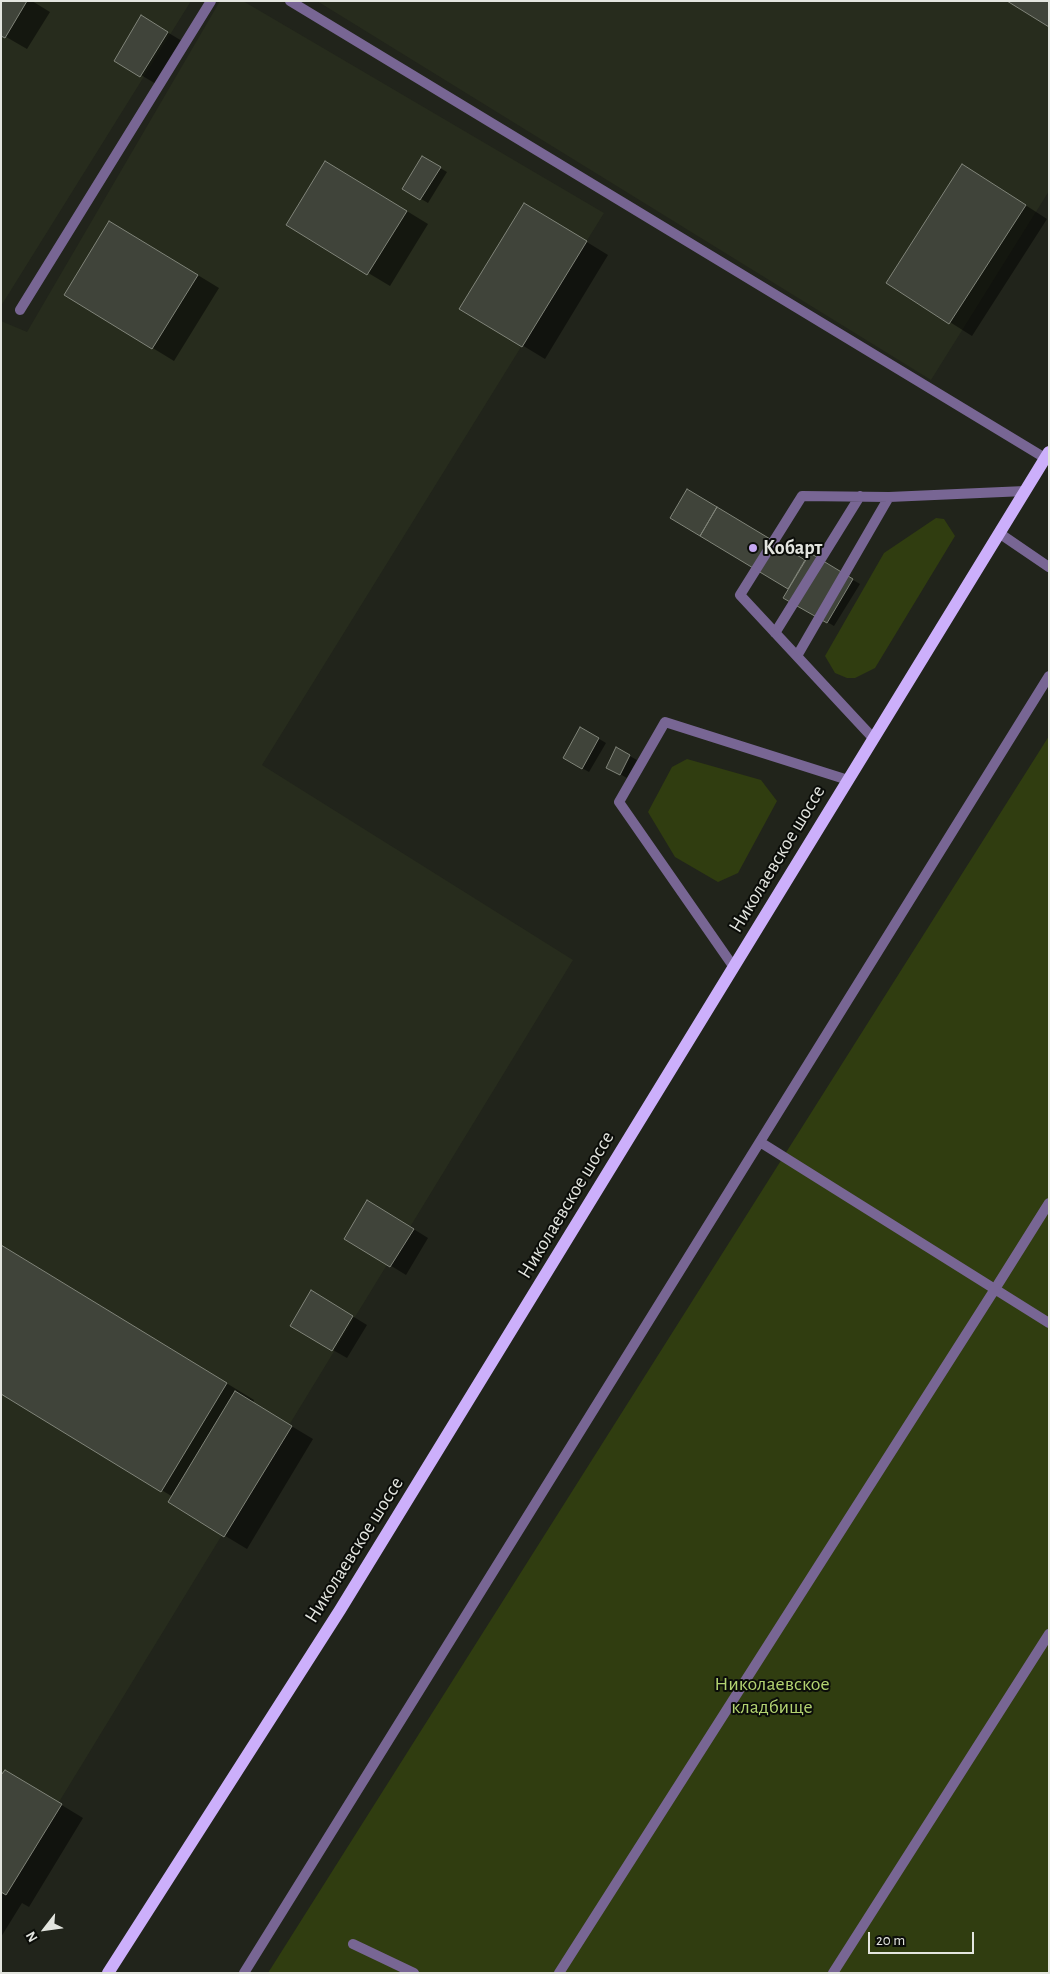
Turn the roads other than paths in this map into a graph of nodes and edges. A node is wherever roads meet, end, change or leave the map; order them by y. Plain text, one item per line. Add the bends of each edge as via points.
1 (211, 1) edge
2 (290, 1) edge
3 (20, 310) dead end
4 (1047, 455) edge
5 (1025, 491) junction
6 (860, 496) junction
7 (889, 497) junction
8 (999, 533) junction
9 (1049, 567) edge
10 (775, 633) junction
11 (797, 656) junction
12 (1049, 676) edge
13 (874, 738) junction
14 (848, 780) junction
15 (733, 966) junction
16 (760, 1142) junction
17 (1049, 1203) edge
18 (995, 1290) junction
19 (1049, 1323) edge
20 (1049, 1634) edge
21 (352, 1944) dead end
22 (108, 1973) edge
23 (244, 1973) edge
24 (414, 1973) edge
25 (559, 1973) edge
26 (833, 1973) edge

1 - 3 lane
2 - 4 lane
4 - 5 main road, Николаевское шоссе
5 - 7 lane
5 - 8 main road, Николаевское шоссе
6 - 7 lane
6 - 10 lane
6 - 10 lane via 802,496 755,570 740,595
7 - 11 lane
8 - 9 lane
8 - 13 main road, Николаевское шоссе
10 - 11 lane
11 - 13 lane
12 - 16 lane
13 - 14 main road, Николаевское шоссе
14 - 15 main road, Николаевское шоссе
14 - 15 lane via 665,722 619,802
15 - 22 main road, Николаевское шоссе via 340,1610
16 - 18 lane
16 - 23 lane
17 - 18 lane
18 - 19 lane
18 - 25 lane
20 - 26 lane
21 - 24 lane

